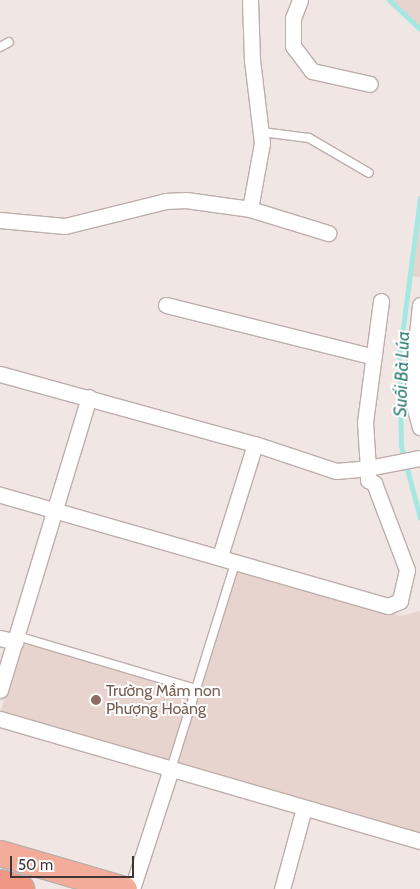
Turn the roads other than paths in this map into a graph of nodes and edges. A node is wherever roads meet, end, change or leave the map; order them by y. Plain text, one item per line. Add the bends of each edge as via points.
1 (250, 0) edge
2 (300, 0) edge
3 (9, 42) dead end
4 (0, 47) edge
5 (370, 84) dead end
6 (262, 132) junction
7 (369, 173) dead end
8 (250, 209) junction
9 (0, 220) edge
10 (328, 233) dead end
11 (381, 301) dead end
12 (420, 304) edge
13 (166, 305) dead end
14 (374, 358) junction
15 (0, 374) edge
16 (89, 397) junction
17 (420, 427) edge
18 (255, 444) junction
19 (420, 458) edge
20 (368, 468) junction
21 (0, 495) edge
22 (56, 511) junction
23 (220, 556) junction
24 (236, 560) junction
25 (0, 638) edge
26 (17, 639) junction
27 (196, 689) junction
28 (0, 690) edge
29 (0, 719) edge
30 (171, 769) junction
31 (304, 808) junction
32 (420, 842) edge
33 (0, 853) edge
34 (0, 883) edge
35 (21, 889) edge
36 (124, 889) edge
37 (132, 889) edge
38 (282, 889) edge

1 - 6 street via 252,60
2 - 5 street via 293,18 293,46 312,71
3 - 4 lane
6 - 7 lane via 309,138
6 - 8 street
8 - 9 street via 221,203 166,201 65,226 45,227
8 - 10 street
11 - 14 street
12 - 17 street via 414,405
13 - 14 street
14 - 20 street via 364,422
15 - 16 street
16 - 18 street
16 - 22 street
18 - 20 street via 336,471
18 - 23 street
19 - 20 street
20 - 24 street via 368,480 374,483 408,570 400,601 395,606
21 - 22 street
22 - 23 street
22 - 26 street
23 - 24 street
24 - 27 lane
25 - 26 street
26 - 27 lane
26 - 28 street
27 - 30 lane
29 - 30 street
30 - 31 street
30 - 37 street
31 - 32 street
31 - 38 street
33 - 36 main road
34 - 35 highway

